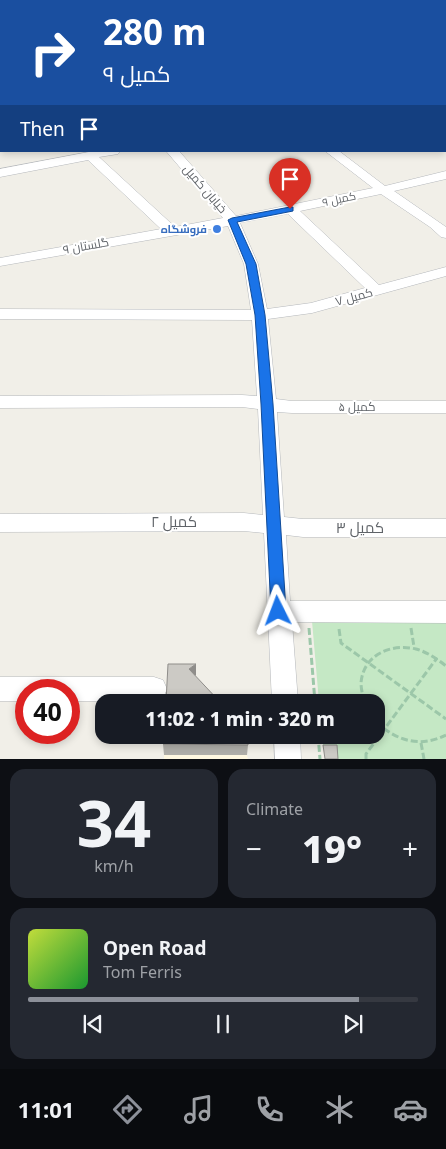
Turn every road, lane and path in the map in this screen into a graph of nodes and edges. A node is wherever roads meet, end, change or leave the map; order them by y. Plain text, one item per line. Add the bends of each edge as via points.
1 (173, 152) edge
2 (332, 152) edge
3 (97, 154) edge
4 (0, 174) edge
5 (446, 175) edge
6 (383, 190) junction
7 (290, 209) junction
8 (232, 220) junction
9 (441, 223) edge
10 (171, 231) junction
11 (446, 234) edge
12 (0, 262) edge
13 (446, 271) edge
14 (412, 281) junction
15 (446, 281) edge
16 (376, 290) junction
17 (0, 314) edge
18 (260, 315) junction
19 (0, 402) edge
20 (267, 404) junction
21 (446, 407) edge
22 (0, 523) edge
23 (274, 525) junction
24 (446, 528) edge
25 (278, 611) junction
26 (308, 612) junction
27 (337, 612) junction
28 (446, 612) edge
29 (437, 658) junction
30 (368, 663) junction
31 (446, 666) edge
32 (0, 689) edge
33 (154, 689) dead end
34 (284, 694) edge
35 (314, 694) edge
36 (363, 694) edge
37 (411, 694) junction
38 (446, 719) edge
39 (385, 729) edge
40 (385, 731) edge
41 (446, 734) edge
42 (421, 743) junction
43 (287, 744) edge
44 (319, 744) edge
45 (374, 744) edge
46 (288, 759) edge
47 (320, 759) edge
48 (366, 759) edge
49 (424, 759) edge

1 - 8 street, خیابان کمیل
2 - 6 street
3 - 4 street
3 - 10 street
5 - 6 street, کمیل ۹
6 - 7 street, کمیل ۹
6 - 9 street
7 - 8 street, کمیل ۹
7 - 16 street
8 - 10 street, گلستان ۹
8 - 18 street, خیابان کمیل via 251,264
9 - 11 street
10 - 12 street, گلستان ۹
13 - 14 street, کمیل ۷
14 - 15 street
14 - 16 street, کمیل ۷
16 - 18 street, کمیل ۷ via 312,308
17 - 18 street, کمیل ۷
18 - 20 street, خیابان کمیل
19 - 20 street, کمیل ۵ via 242,401
20 - 21 street, کمیل ۵
20 - 23 street, خیابان کمیل
22 - 23 street, کمیل ۲ via 244,522
23 - 24 street, کمیل ۳
23 - 25 street, خیابان کمیل
25 - 26 street
25 - 34 street, خیابان کمیل
26 - 27 street
26 - 35 path
27 - 28 street
27 - 30 path via 341,643
29 - 30 path via 416,648 399,647 384,650
29 - 31 path
29 - 37 path
30 - 36 path via 362,681
30 - 37 path
32 - 33 street
37 - 38 path
37 - 39 path
40 - 42 path via 405,741
41 - 42 path
42 - 49 path
43 - 46 street
44 - 47 path
45 - 48 path

